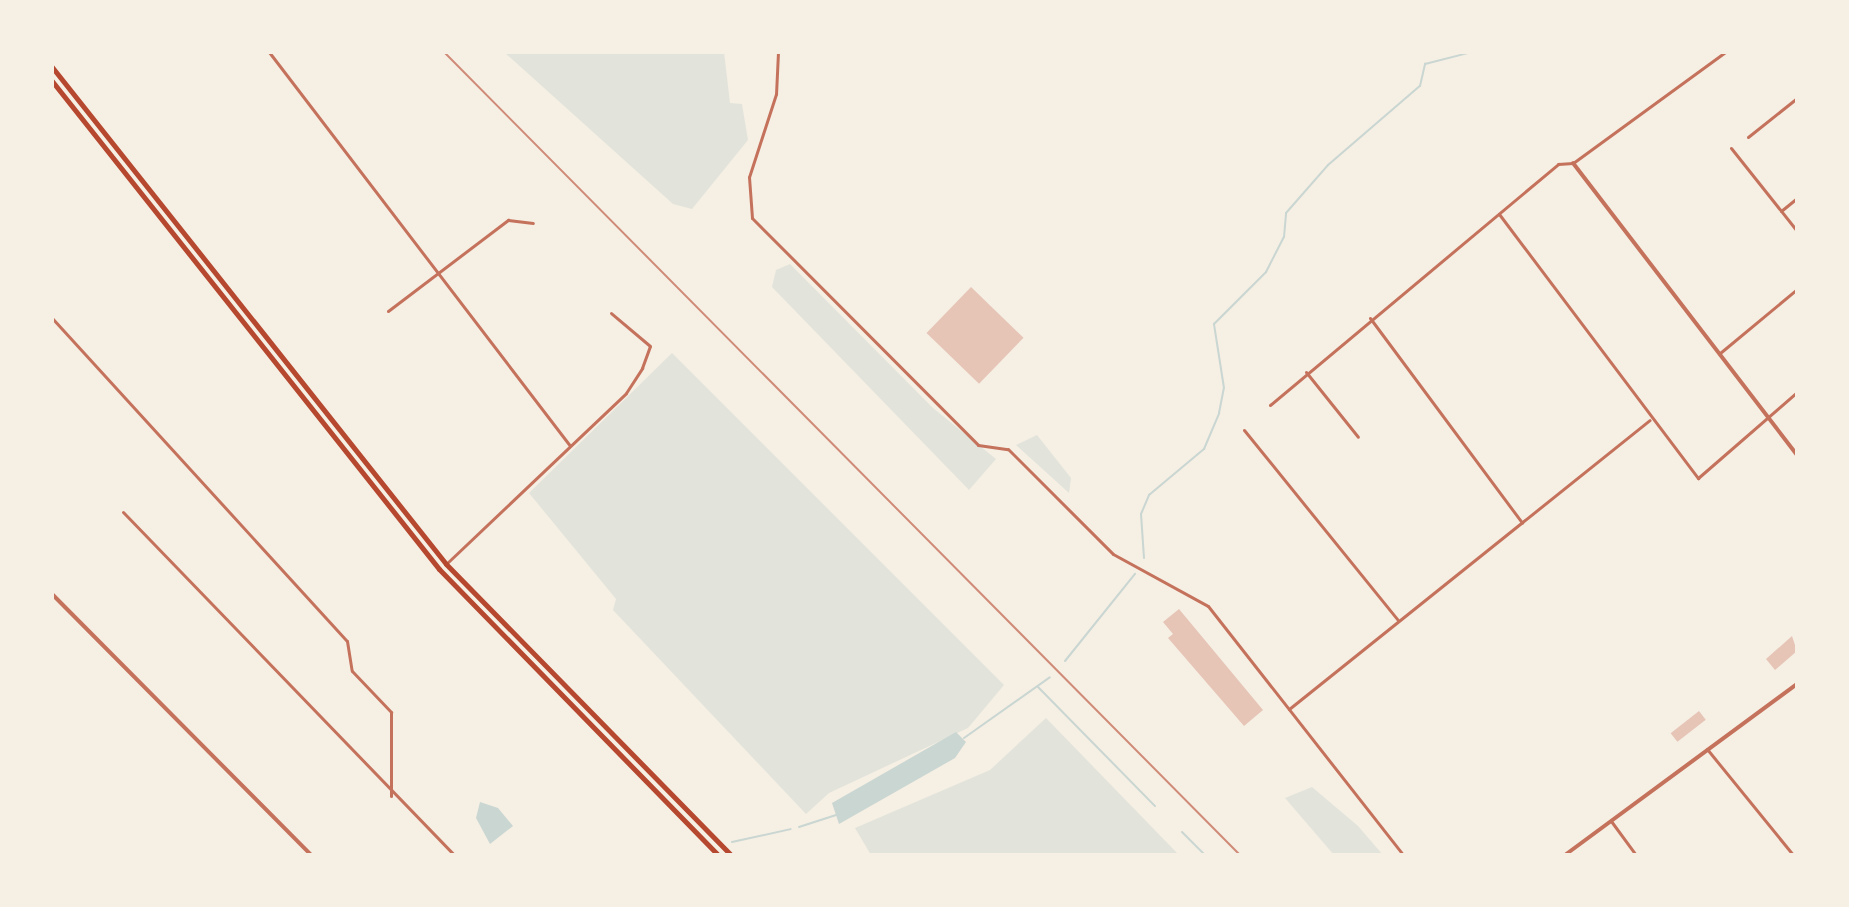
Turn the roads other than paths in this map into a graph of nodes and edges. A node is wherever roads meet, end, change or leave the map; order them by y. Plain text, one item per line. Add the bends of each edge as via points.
1 (269, 52) edge
2 (778, 52) edge
3 (1725, 52) edge
4 (52, 67) edge
5 (52, 81) edge
6 (1797, 98) edge
7 (1748, 137) dead end
8 (1731, 148) dead end
9 (1573, 163) junction
10 (1797, 198) edge
11 (1781, 211) junction
12 (1499, 214) junction
13 (533, 223) dead end
14 (1797, 231) edge
15 (439, 272) junction
16 (1797, 289) edge
17 (388, 311) dead end
18 (611, 313) dead end
19 (52, 318) edge
20 (1370, 318) junction
21 (1718, 354) junction
22 (1306, 372) junction
23 (1797, 392) edge
24 (1270, 405) dead end
25 (1767, 417) junction
26 (1650, 420) junction
27 (1244, 430) dead end
28 (1358, 437) dead end
29 (570, 445) junction
30 (1797, 455) edge
31 (123, 512) dead end
32 (1522, 523) junction
33 (446, 564) junction
34 (52, 594) edge
35 (1398, 620) junction
36 (1797, 684) edge
37 (1289, 709) junction
38 (1707, 749) junction
39 (391, 796) junction
40 (1611, 821) junction
41 (311, 855) edge
42 (454, 855) edge
43 (718, 855) edge
44 (731, 855) edge
45 (1403, 855) edge
46 (1565, 855) edge
47 (1636, 855) edge
48 (1793, 855) edge

1 - 15 street
2 - 37 street via 776,94 749,177 752,218 978,445 1008,449 1113,554 1208,606
3 - 9 street
4 - 33 main road
5 - 43 main road via 439,569
6 - 7 street
8 - 11 street
9 - 12 street via 1558,164
9 - 21 street
10 - 11 street
11 - 14 street
12 - 20 street
12 - 26 street
13 - 15 street via 508,220
15 - 17 street
15 - 29 street
16 - 21 street
18 - 29 street via 650,346 626,393
19 - 39 street via 347,641 352,671 391,712
20 - 22 street
20 - 32 street
21 - 25 street
22 - 24 street
22 - 28 street
23 - 25 street
25 - 26 street via 1698,478
25 - 30 street
26 - 32 street
27 - 35 street
29 - 33 street
31 - 39 street
32 - 35 street
33 - 44 main road
34 - 41 street
35 - 37 street
36 - 38 street
37 - 45 street
38 - 40 street
38 - 48 street
39 - 42 street
40 - 46 street
40 - 47 street

